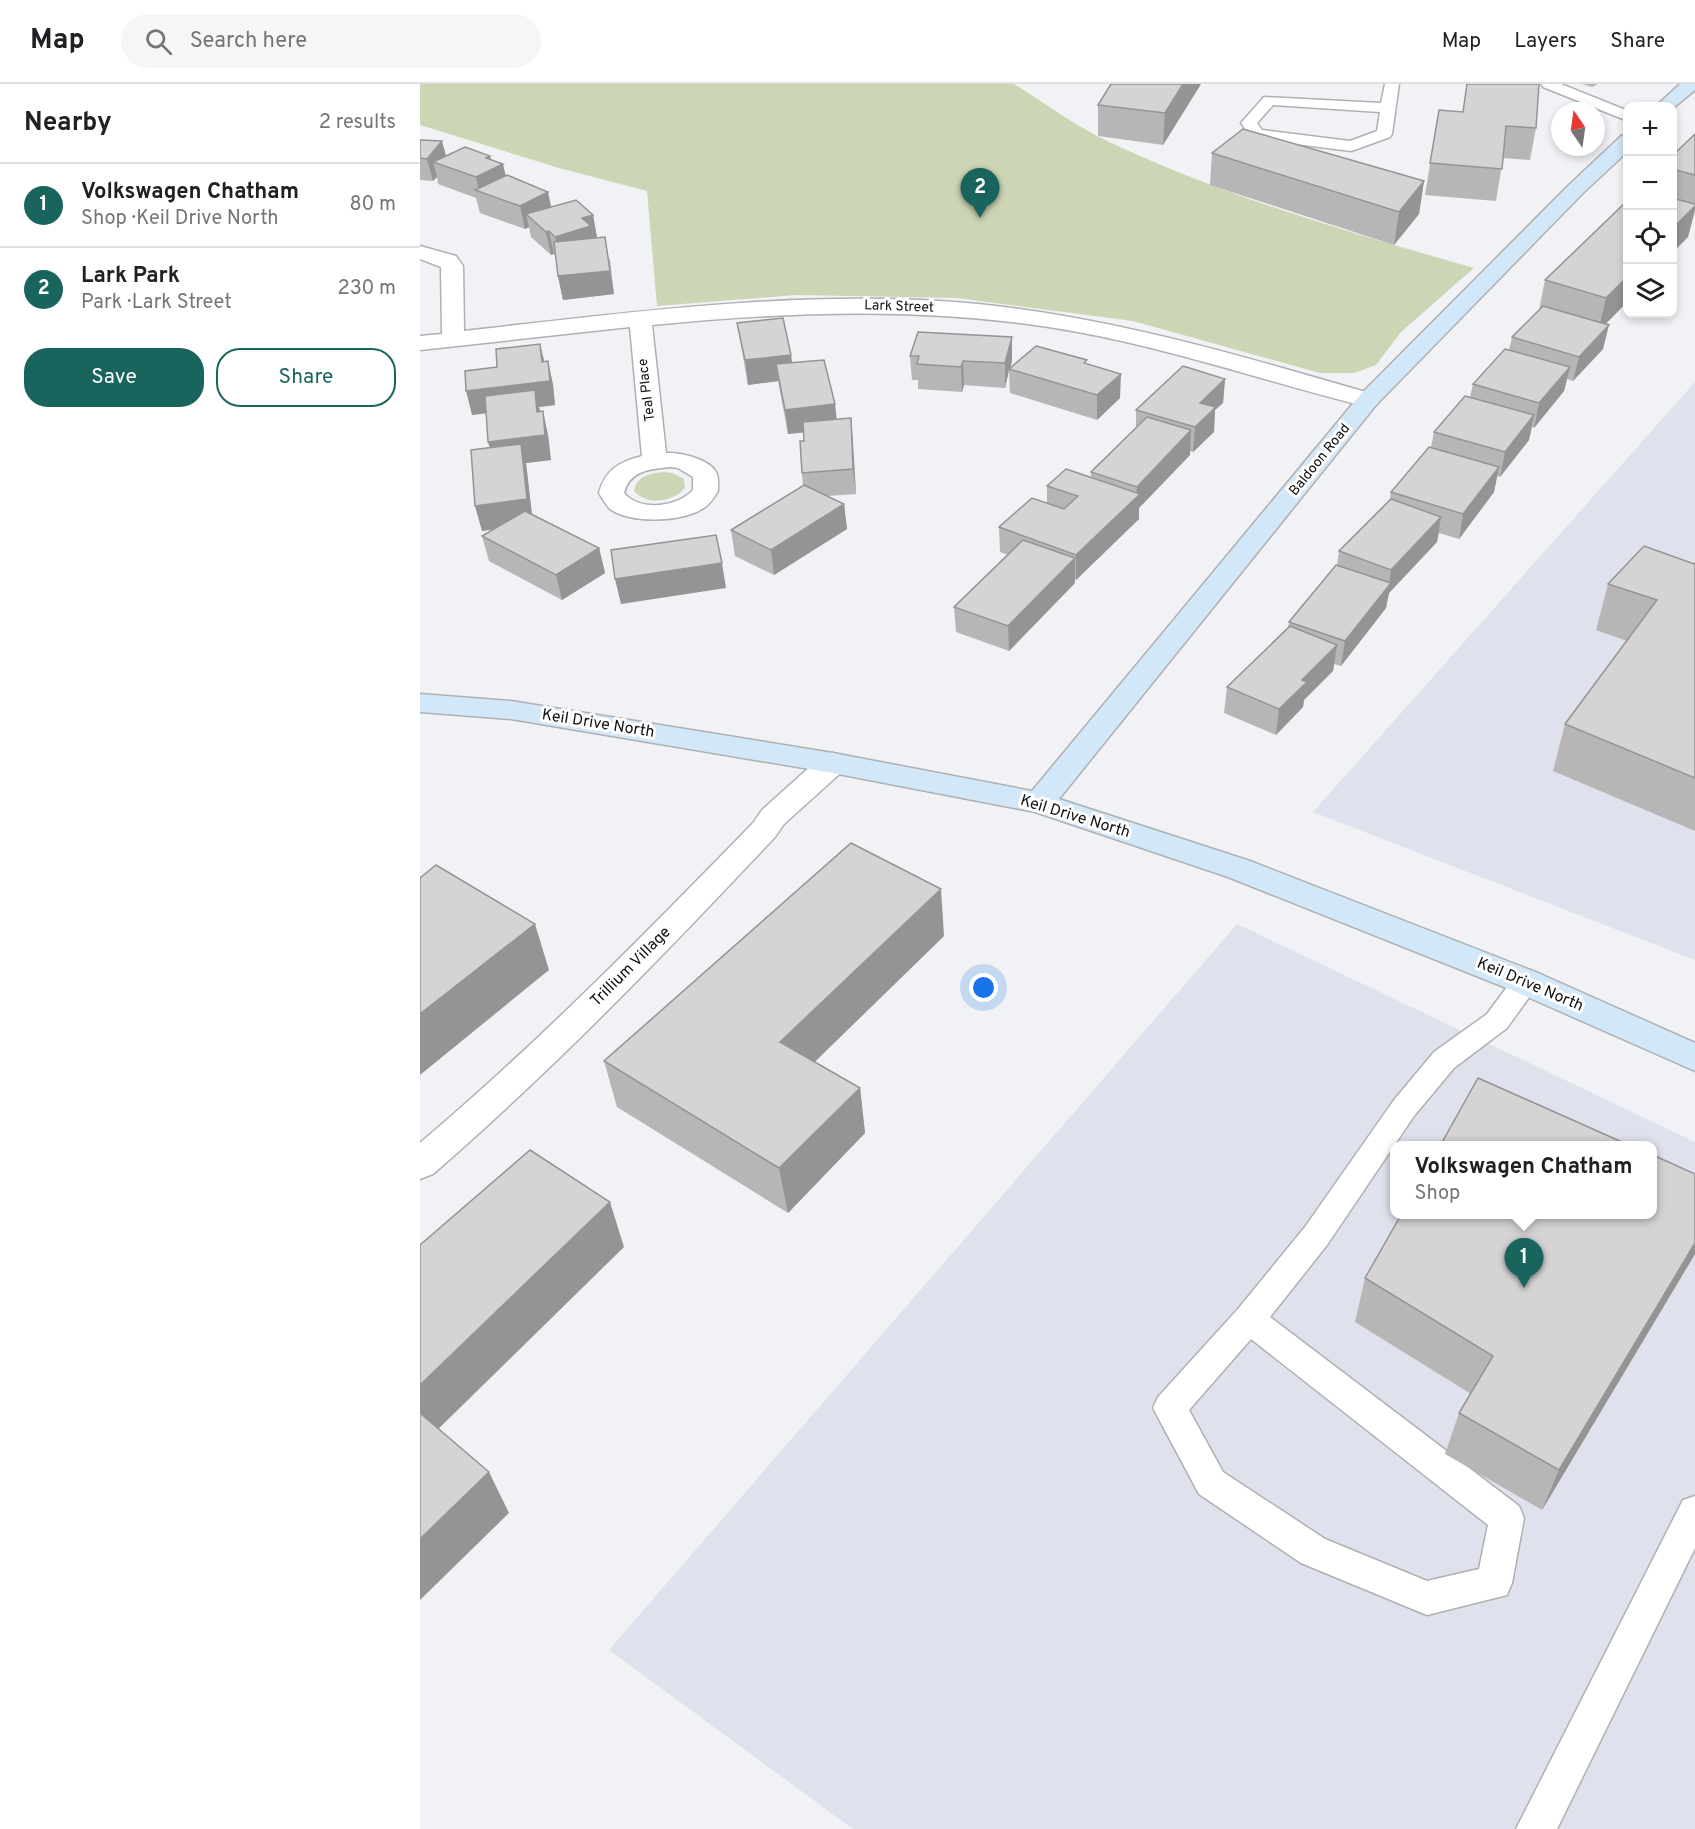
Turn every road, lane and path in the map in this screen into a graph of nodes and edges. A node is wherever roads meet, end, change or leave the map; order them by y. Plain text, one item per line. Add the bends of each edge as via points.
1 (1392, 84) edge
2 (1542, 84) edge
3 (1691, 84) edge
4 (1670, 102) edge
5 (1387, 108) junction
6 (1623, 115) edge
7 (1623, 145) edge
8 (420, 252) edge
9 (640, 320) junction
10 (453, 339) junction
11 (420, 344) edge
12 (1368, 400) junction
13 (656, 461) dead end
14 (420, 704) edge
15 (834, 763) junction
16 (1039, 804) junction
17 (1526, 982) junction
18 (1695, 1058) edge
19 (420, 1164) edge
20 (1249, 1319) junction
21 (1695, 1512) edge
22 (1536, 1829) edge

1 - 5 lane
2 - 6 lane
3 - 4 street
5 - 5 lane via 1269,100 1249,123 1257,134 1351,146 1384,134
7 - 12 street, Baldoon Road
8 - 10 street via 452,266
9 - 10 street, Lark Street
9 - 12 street, Lark Street via 801,306 979,311 1141,337
9 - 13 street, Teal Place
10 - 11 street, Lark Street
12 - 16 street, Baldoon Road
14 - 15 street, Keil Drive North via 511,710
15 - 16 street, Keil Drive North
15 - 19 street, Trillium Village via 773,817 629,971 484,1109
16 - 17 street, Keil Drive North via 1239,869
17 - 18 street, Keil Drive North
17 - 20 lane via 1497,1021 1444,1060 1411,1100 1316,1236
20 - 20 lane via 1170,1408 1211,1483 1313,1551 1427,1598 1494,1583 1507,1518
21 - 22 lane

